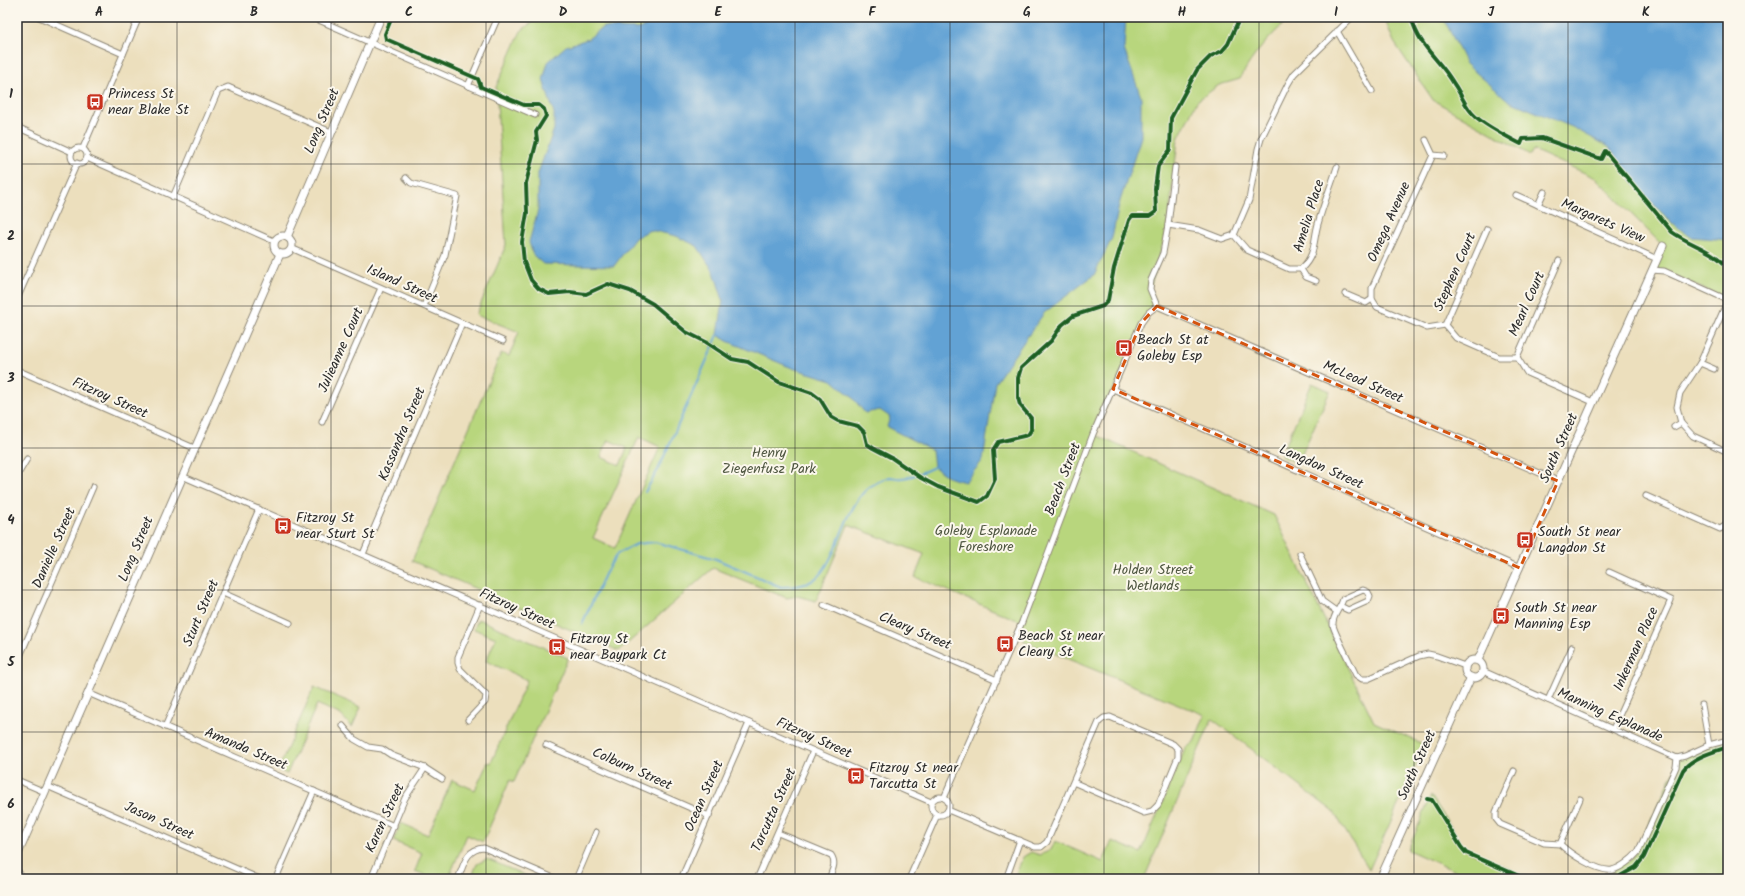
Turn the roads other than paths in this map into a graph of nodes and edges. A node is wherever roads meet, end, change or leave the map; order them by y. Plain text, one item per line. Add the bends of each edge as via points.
1 (39, 17) edge
2 (139, 17) edge
3 (312, 17) edge
4 (381, 17) edge
5 (498, 17) edge
6 (1352, 17) edge
7 (1337, 31) junction
8 (370, 42) junction
9 (123, 54) junction
10 (468, 86) junction
11 (1372, 91) dead end
12 (535, 115) dead end
13 (17, 127) edge
14 (331, 132) junction
15 (1426, 140) dead end
16 (83, 148) junction
17 (72, 152) junction
18 (1433, 155) junction
19 (1444, 156) dead end
20 (87, 158) junction
21 (77, 163) junction
22 (1175, 167) dead end
23 (1337, 167) dead end
24 (406, 178) dead end
25 (1544, 192) dead end
26 (1516, 195) dead end
27 (173, 197) junction
28 (1538, 204) junction
29 (1168, 225) junction
30 (1487, 229) dead end
31 (1234, 235) junction
32 (287, 236) junction
33 (274, 241) junction
34 (1663, 246) dead end
35 (291, 248) junction
36 (280, 254) junction
37 (1657, 259) junction
38 (1559, 261) dead end
39 (1300, 269) junction
40 (1652, 270) junction
41 (1316, 281) dead end
42 (381, 288) junction
43 (1345, 294) dead end
44 (17, 299) edge
45 (1372, 299) junction
46 (1728, 300) edge
47 (424, 306) junction
48 (1157, 306) junction
49 (462, 323) junction
50 (1445, 325) junction
51 (503, 341) dead end
52 (1517, 357) junction
53 (1700, 362) junction
54 (1714, 369) dead end
55 (17, 370) edge
56 (1113, 389) junction
57 (1593, 402) junction
58 (322, 422) dead end
59 (1681, 423) junction
60 (1674, 427) dead end
61 (194, 448) junction
62 (1728, 452) edge
63 (27, 459) dead end
64 (17, 476) edge
65 (182, 476) junction
66 (1558, 481) junction
67 (93, 487) dead end
68 (1646, 496) dead end
69 (259, 509) junction
70 (1728, 524) edge
71 (363, 554) junction
72 (1300, 554) dead end
73 (1520, 568) junction
74 (1609, 572) dead end
75 (223, 593) junction
76 (480, 605) junction
77 (824, 605) dead end
78 (1342, 607) junction
79 (1336, 611) junction
80 (290, 623) dead end
81 (1572, 647) dead end
82 (1478, 660) junction
83 (17, 663) edge
84 (1465, 666) junction
85 (1483, 671) junction
86 (1470, 677) junction
87 (997, 680) junction
88 (88, 693) junction
89 (1548, 700) junction
90 (1702, 705) dead end
91 (468, 720) dead end
92 (749, 723) junction
93 (344, 726) dead end
94 (165, 727) junction
95 (1613, 729) junction
96 (1728, 740) edge
97 (546, 745) dead end
98 (1709, 745) junction
99 (813, 751) junction
100 (1677, 758) junction
101 (425, 768) junction
102 (1514, 771) dead end
103 (442, 779) dead end
104 (17, 780) edge
105 (1073, 782) junction
106 (46, 789) junction
107 (314, 791) junction
108 (944, 798) junction
109 (1580, 799) dead end
110 (931, 802) junction
111 (948, 810) junction
112 (937, 815) junction
113 (709, 816) junction
114 (394, 826) junction
115 (596, 832) dead end
116 (778, 832) junction
117 (1020, 840) junction
118 (1560, 844) junction
119 (17, 856) edge
120 (1388, 863) junction
121 (17, 874) edge
122 (19, 879) edge
123 (260, 879) edge
124 (275, 879) edge
125 (371, 879) edge
126 (458, 879) edge
127 (556, 879) edge
128 (576, 879) edge
129 (681, 879) edge
130 (757, 879) edge
131 (829, 879) edge
132 (909, 879) edge
133 (1006, 879) edge
134 (1380, 879) edge
135 (1384, 879) edge

1 - 9 street
2 - 9 street
3 - 8 street
4 - 8 street, Long Street
5 - 10 street
6 - 7 street
7 - 11 street
7 - 31 street via 1294,74 1288,84 1261,139 1248,205
8 - 10 street
8 - 14 street, Long Street
9 - 16 street
10 - 12 street
13 - 17 street
14 - 27 street via 228,87 218,91
14 - 32 street, Long Street
15 - 18 street
16 - 17 street via 76,148
16 - 20 street
17 - 21 street via 72,158
18 - 19 street
18 - 45 street, Omega Avenue via 1372,288
20 - 21 street via 84,162
20 - 27 street
21 - 44 street
22 - 29 street
23 - 39 street, Amelia Place via 1317,225 1315,244 1308,262
24 - 47 street via 411,183 457,196 447,249
25 - 28 street, Margarets View
26 - 28 street, Margarets View
27 - 33 street
28 - 37 street, Margarets View
29 - 31 street via 1199,230 1222,239
29 - 48 street via 1163,253 1151,280 1150,289
30 - 50 street, Stephen Court
31 - 39 street, Amelia Place via 1247,250 1289,269
32 - 33 street via 281,235
32 - 35 street via 292,243
33 - 36 street via 274,248
34 - 37 street, South Street
35 - 36 street via 286,254
35 - 42 street, Island Street
36 - 61 street, Long Street
37 - 40 street, South Street
38 - 52 street, Mearl Court
39 - 41 street, Amelia Place via 1306,277
40 - 46 street via 1664,271
40 - 57 street, South Street
42 - 47 street, Island Street
42 - 58 street, Julieanne Court
43 - 45 street via 1366,303
45 - 50 street via 1377,307 1427,328
46 - 53 street
47 - 49 street, Island Street
48 - 56 street, Beach Street via 1148,312 1141,323
48 - 66 street, McLeod Street
49 - 51 street, Island Street
49 - 71 street, Kassandra Street
50 - 52 street via 1456,338 1499,357
52 - 57 street via 1527,373
53 - 54 street
53 - 59 street via 1680,393 1677,407
55 - 61 street, Fitzroy Street
56 - 73 street, Langdon Street
56 - 87 street, Beach Street
57 - 66 street, South Street
59 - 60 street
59 - 62 street via 1693,436
61 - 65 street, Long Street
63 - 64 street
65 - 69 street, Fitzroy Street
65 - 88 street, Long Street
66 - 73 street, South Street
67 - 83 street, Danielle Street
68 - 70 street via 1720,529
69 - 71 street, Fitzroy Street
69 - 75 street, Sturt Street
71 - 76 street, Fitzroy Street
72 - 79 street via 1322,601
73 - 82 street, South Street
74 - 95 street, Inkerman Place via 1671,600
75 - 80 street
75 - 94 street, Sturt Street
76 - 91 street via 458,657 460,668 486,695 485,702
76 - 92 street, Fitzroy Street
77 - 87 street, Cleary Street
78 - 78 street via 1343,599 1363,590 1370,596 1368,600 1348,610
78 - 79 street
79 - 84 street via 1333,625 1356,675 1362,679 1368,679 1428,654
81 - 89 street
82 - 84 street via 1469,661
82 - 85 street via 1483,665
84 - 86 street
85 - 86 street via 1478,677
85 - 89 street, Manning Esplanade
86 - 120 street, South Street
87 - 108 street, Beach Street
88 - 94 street, Amanda Street
88 - 106 street, Long Street
89 - 95 street, Manning Esplanade
90 - 98 street
92 - 99 street, Fitzroy Street
92 - 113 street, Ocean Street
93 - 101 street via 354,739 368,747 382,749
94 - 107 street, Amanda Street
95 - 100 street, Manning Esplanade
96 - 98 street
97 - 113 street, Colburn Street
98 - 100 street
99 - 110 street, Fitzroy Street
99 - 116 street, Tarcutta Street
100 - 118 street via 1676,768 1638,852 1632,859 1613,870 1602,869 1570,855
101 - 103 street
101 - 114 street, Karen Street via 408,792
102 - 118 street via 1496,812 1496,819 1500,824 1544,843
104 - 106 street
105 - 105 street via 1099,722 1104,718 1110,717 1173,744 1178,749 1178,757 1158,805 1152,811 1144,813
105 - 117 street via 1047,842 1042,847 1035,847
106 - 119 street, Long Street
106 - 123 street, Jason Street
107 - 114 street, Amanda Street
107 - 124 street
108 - 110 street via 937,797
108 - 111 street via 949,803
109 - 118 street
110 - 112 street via 931,810
111 - 112 street via 944,815
111 - 117 street
112 - 132 street
113 - 129 street, Ocean Street
114 - 125 street, Karen Street
115 - 128 street
116 - 130 street, Tarcutta Street
116 - 131 street via 831,855 834,868
117 - 133 street
120 - 134 street, South Street
120 - 135 street, South Street
121 - 122 highway
126 - 127 street via 468,854 475,848 484,848

